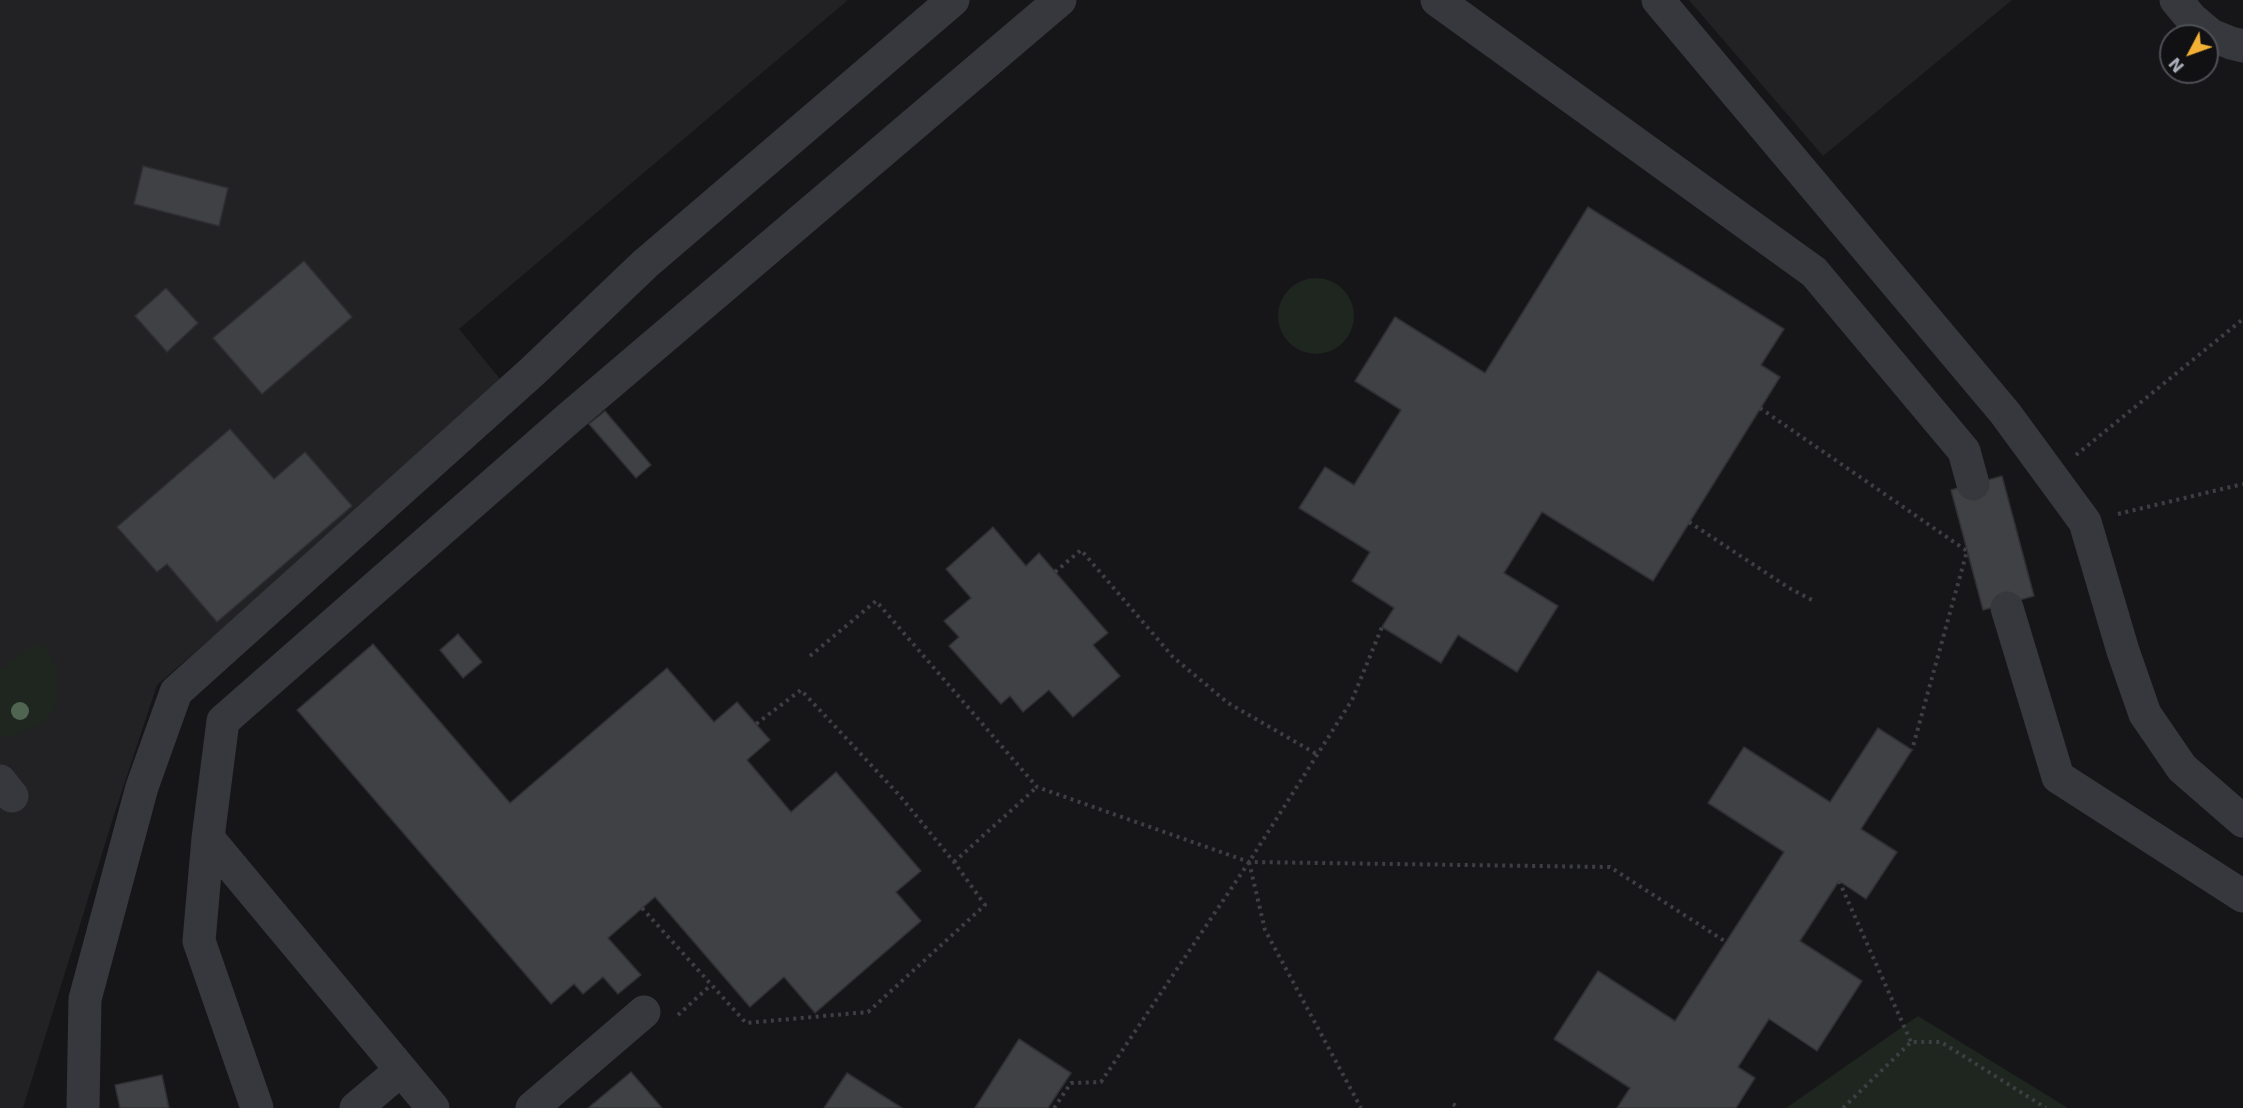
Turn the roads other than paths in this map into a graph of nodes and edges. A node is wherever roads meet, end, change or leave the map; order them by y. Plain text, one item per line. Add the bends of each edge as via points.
1 (953, 0) edge
2 (1060, 0) edge
3 (1437, 0) edge
4 (1658, 0) edge
5 (2176, 0) edge
6 (2243, 46) edge
7 (1973, 484) dead end
8 (2007, 608) dead end
9 (2243, 821) edge
10 (208, 838) junction
11 (2243, 896) edge
12 (657, 1017) road end
13 (401, 1070) junction
14 (83, 1108) edge
15 (257, 1108) edge
16 (356, 1108) edge
17 (433, 1108) edge
18 (532, 1108) edge

1 - 14 street via 645,264 524,379 176,692 142,787 85,999
2 - 10 street via 578,411 224,721
3 - 7 street via 1814,272 1964,451
4 - 9 street via 2005,413 2085,522 2145,714 2182,768
5 - 6 street via 2211,35
8 - 11 street via 2058,777
10 - 13 street
10 - 15 street via 199,941
12 - 18 street
13 - 16 street
13 - 17 street

